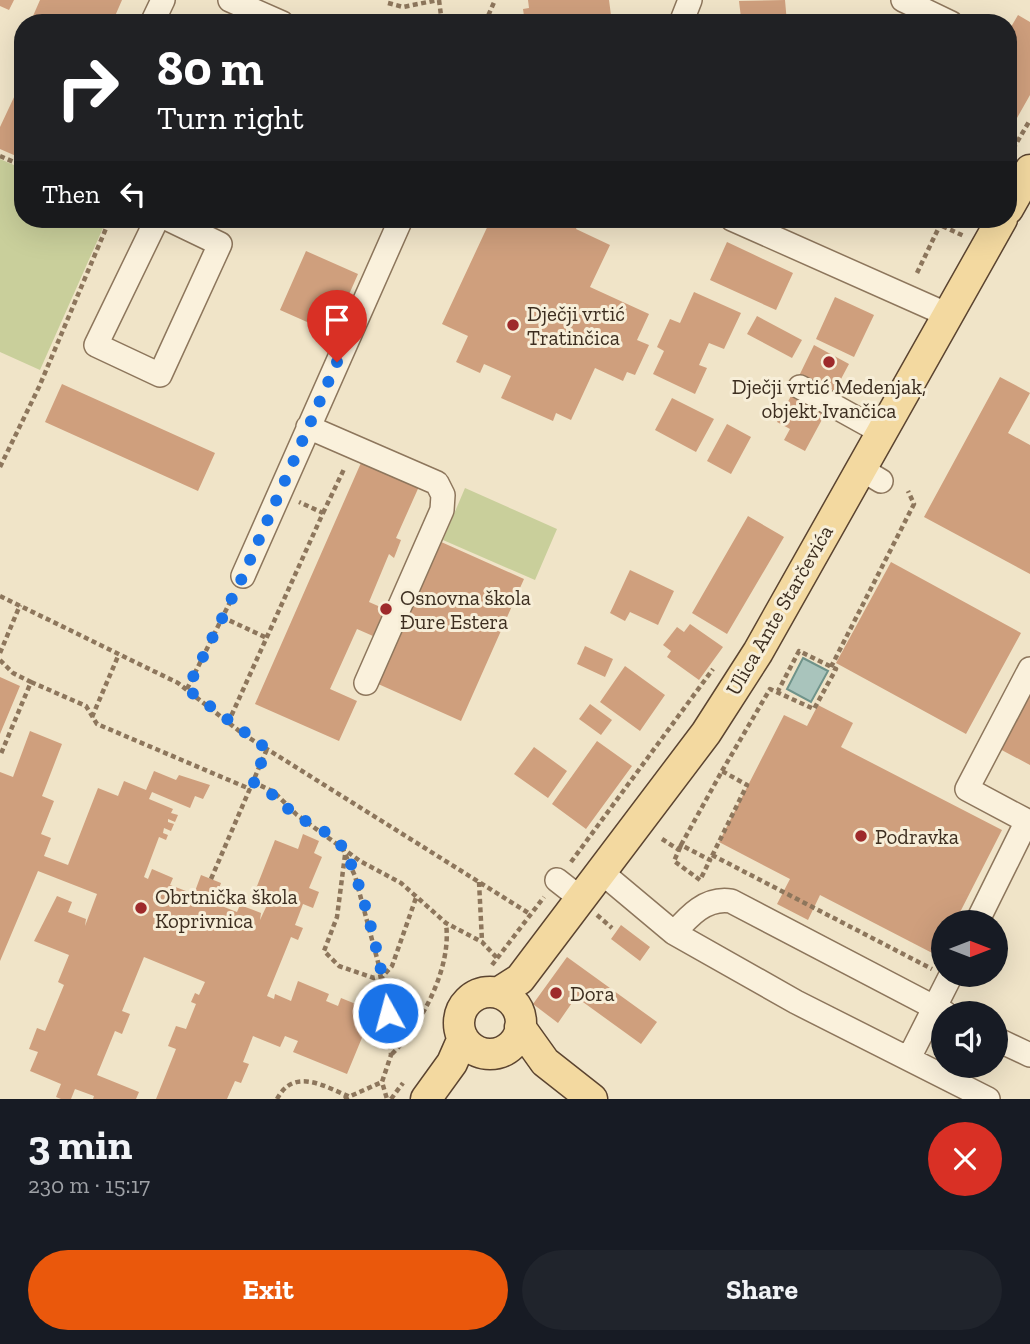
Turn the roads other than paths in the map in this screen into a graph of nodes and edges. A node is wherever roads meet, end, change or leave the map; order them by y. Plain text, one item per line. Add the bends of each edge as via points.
1 (230, 0) edge
2 (902, 0) edge
3 (262, 14) edge
4 (932, 14) edge
5 (153, 228) edge
6 (187, 228) edge
7 (397, 228) edge
8 (752, 228) edge
9 (997, 228) edge
10 (948, 314) junction
11 (800, 387) dead end
12 (309, 427) junction
13 (881, 432) junction
14 (243, 576) road end
15 (1030, 668) edge
16 (366, 683) dead end
17 (600, 871) junction
18 (983, 910) edge
19 (674, 933) junction
20 (504, 1001) junction
21 (931, 1006) edge
22 (931, 1023) edge
23 (460, 1044) junction
24 (1008, 1045) edge
25 (1030, 1055) edge
26 (909, 1058) junction
27 (426, 1099) edge
28 (592, 1099) edge
29 (988, 1099) edge

1 - 3 street
2 - 4 street
5 - 6 street via 96,345 160,375 220,244
7 - 12 street
8 - 10 street
9 - 10 main road, Ulica Ante Starčevića
10 - 13 main road, Ulica Ante Starčevića
11 - 13 street
12 - 14 street
12 - 16 street via 437,483 443,495 442,510
13 - 17 main road, Ulica Ante Starčevića via 871,475 758,652 705,733
15 - 18 street via 967,789 1027,821
17 - 19 street
17 - 20 main road, Ulica Ante Starčevića via 569,891
19 - 21 street via 708,904 731,901
19 - 26 street via 796,1002
20 - 23 main road via 488,992 469,1000 459,1017
20 - 23 main road via 498,1053
20 - 28 main road via 545,1062
22 - 26 street
23 - 27 main road
24 - 25 street
26 - 29 street

